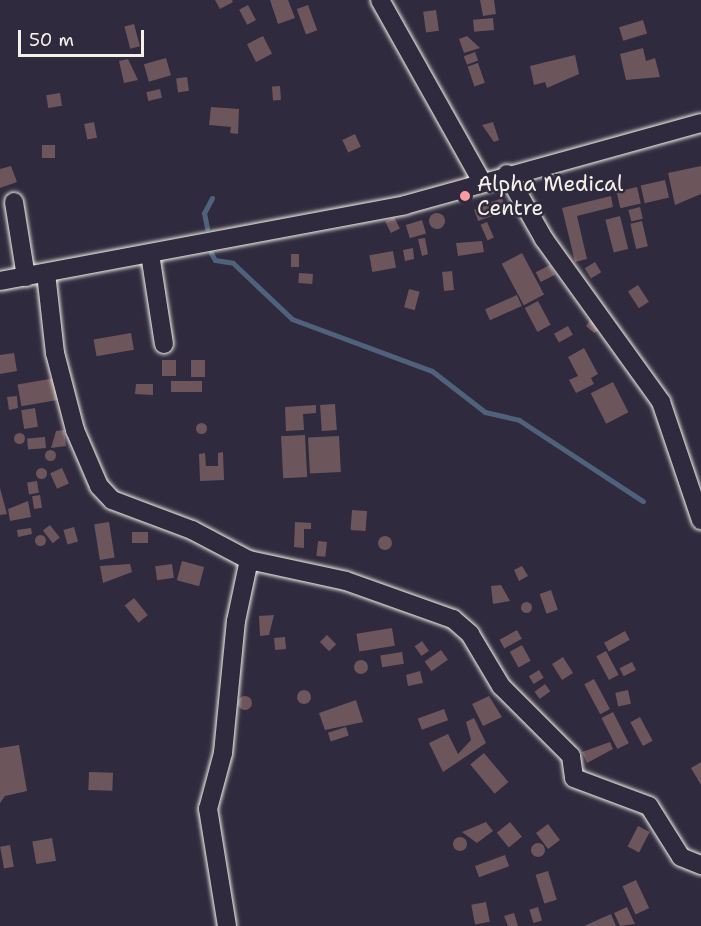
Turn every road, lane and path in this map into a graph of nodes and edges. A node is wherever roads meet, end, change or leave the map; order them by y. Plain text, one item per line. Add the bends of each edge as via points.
1 (381, 0) edge
2 (701, 123) edge
3 (507, 174) junction
4 (482, 182) junction
5 (14, 202) dead end
6 (150, 254) junction
7 (46, 273) junction
8 (26, 277) junction
9 (0, 281) edge
10 (164, 344) dead end
11 (701, 520) edge
12 (249, 560) junction
13 (701, 865) edge
14 (227, 926) edge

1 - 4 street
2 - 3 street
3 - 4 street
3 - 11 street via 544,239 661,402
4 - 6 street via 332,220
5 - 8 street
6 - 7 street
6 - 10 street
7 - 8 street
7 - 12 street via 55,353 75,430 99,486 112,500 192,530
8 - 9 street
12 - 13 street via 346,581 453,618 470,634 501,686 571,756 574,778 649,806 681,857
12 - 14 street via 236,621 223,753 208,809

